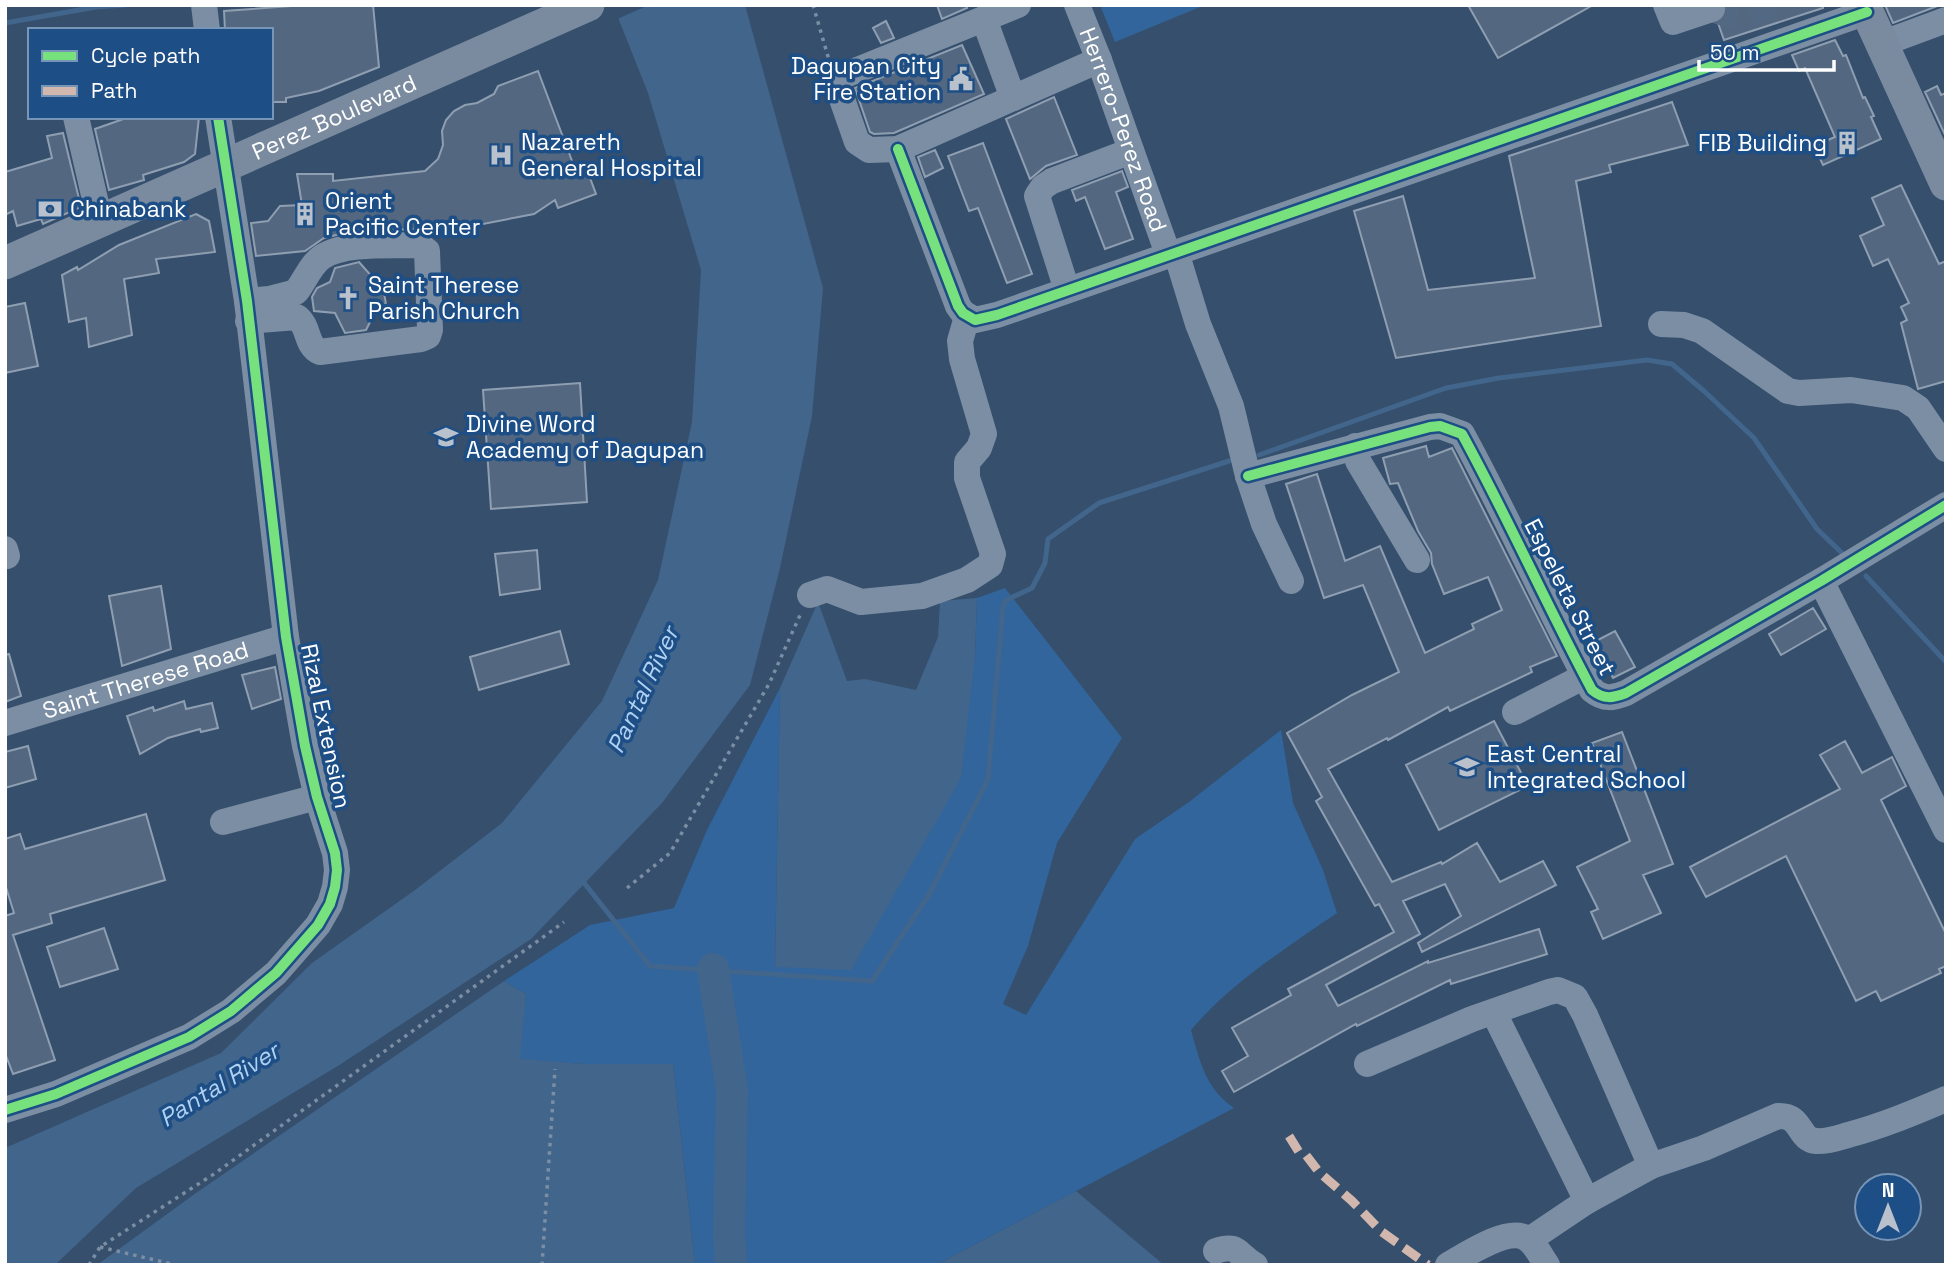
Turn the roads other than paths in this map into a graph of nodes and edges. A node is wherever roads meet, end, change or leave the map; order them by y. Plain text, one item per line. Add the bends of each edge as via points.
1 (588, 5) edge
2 (1018, 5) edge
3 (1077, 5) edge
4 (1666, 5) edge
5 (1866, 8) edge
6 (1713, 9) dead end
7 (984, 19) junction
8 (1946, 20) edge
9 (1881, 44) junction
10 (1099, 60) junction
11 (1013, 98) junction
12 (76, 119) edge
13 (218, 119) edge
14 (898, 149) junction
15 (1131, 150) junction
16 (225, 165) junction
17 (1946, 184) edge
18 (100, 221) junction
19 (1172, 253) junction
20 (5, 263) edge
21 (1067, 290) junction
22 (248, 311) junction
23 (967, 317) junction
24 (1661, 324) dead end
25 (1356, 446) junction
26 (1946, 449) edge
27 (1248, 476) junction
28 (1946, 505) edge
29 (1417, 560) dead end
30 (1291, 581) dead end
31 (1821, 581) junction
32 (810, 595) road end
33 (286, 637) junction
34 (1585, 677) junction
35 (1515, 712) dead end
36 (5, 723) edge
37 (317, 797) junction
38 (223, 822) dead end
39 (1946, 830) edge
40 (1494, 1013) junction
41 (1367, 1064) dead end
42 (1946, 1099) edge
43 (5, 1110) edge
44 (1651, 1166) junction
45 (1587, 1201) junction
46 (1529, 1240) junction
47 (1216, 1251) dead end
48 (1255, 1265) edge
49 (1448, 1265) edge
50 (1547, 1265) edge

1 - 16 main road, Perez Boulevard
2 - 7 street
3 - 10 street, Herrero-Perez Road
4 - 6 street via 1673,22
5 - 9 main road
5 - 19 street
7 - 11 street
7 - 14 street via 835,79 861,147
8 - 9 street
9 - 17 main road
10 - 11 street
10 - 15 street, Herrero-Perez Road
11 - 14 street
12 - 18 street
13 - 16 street, Rizal Extension
14 - 23 street via 958,306
15 - 19 street, Herrero-Perez Road
15 - 21 street via 1052,181 1037,196
16 - 18 main road, Perez Boulevard
16 - 22 street, Rizal Extension
18 - 20 main road, Perez Boulevard
19 - 21 street
19 - 27 street, Herrero-Perez Road via 1231,406
21 - 23 street via 985,318
22 - 22 street via 297,317 304,322 310,345 320,352 421,339 430,330 427,251 419,245 332,251 319,258 296,292
22 - 33 street, Rizal Extension
23 - 32 street via 960,341 962,359 984,434 967,462 967,478 993,554 990,565 967,580 922,596 861,602 827,589
24 - 26 street via 1702,331 1788,391 1851,390 1903,398 1917,408
25 - 27 street, Espeleta Street
25 - 29 street via 1358,461
25 - 34 street, Espeleta Street via 1430,427 1462,434
27 - 30 street, Herrero-Perez Road
28 - 31 street, Espeleta Street
31 - 34 street, Espeleta Street via 1626,693 1600,696
31 - 39 street
33 - 36 street, Saint Therese Road
33 - 37 street, Rizal Extension
34 - 35 street
37 - 38 street
37 - 43 street, Rizal Extension via 335,853 335,887 318,925 276,973 231,1011 189,1037 56,1094
40 - 41 street
40 - 44 street via 1558,990 1575,997
40 - 45 street
42 - 44 street via 1887,1124 1820,1141 1807,1138 1795,1120 1778,1116
44 - 45 street
45 - 46 street
46 - 49 street via 1514,1234 1503,1236
46 - 50 street
47 - 48 street via 1237,1249

